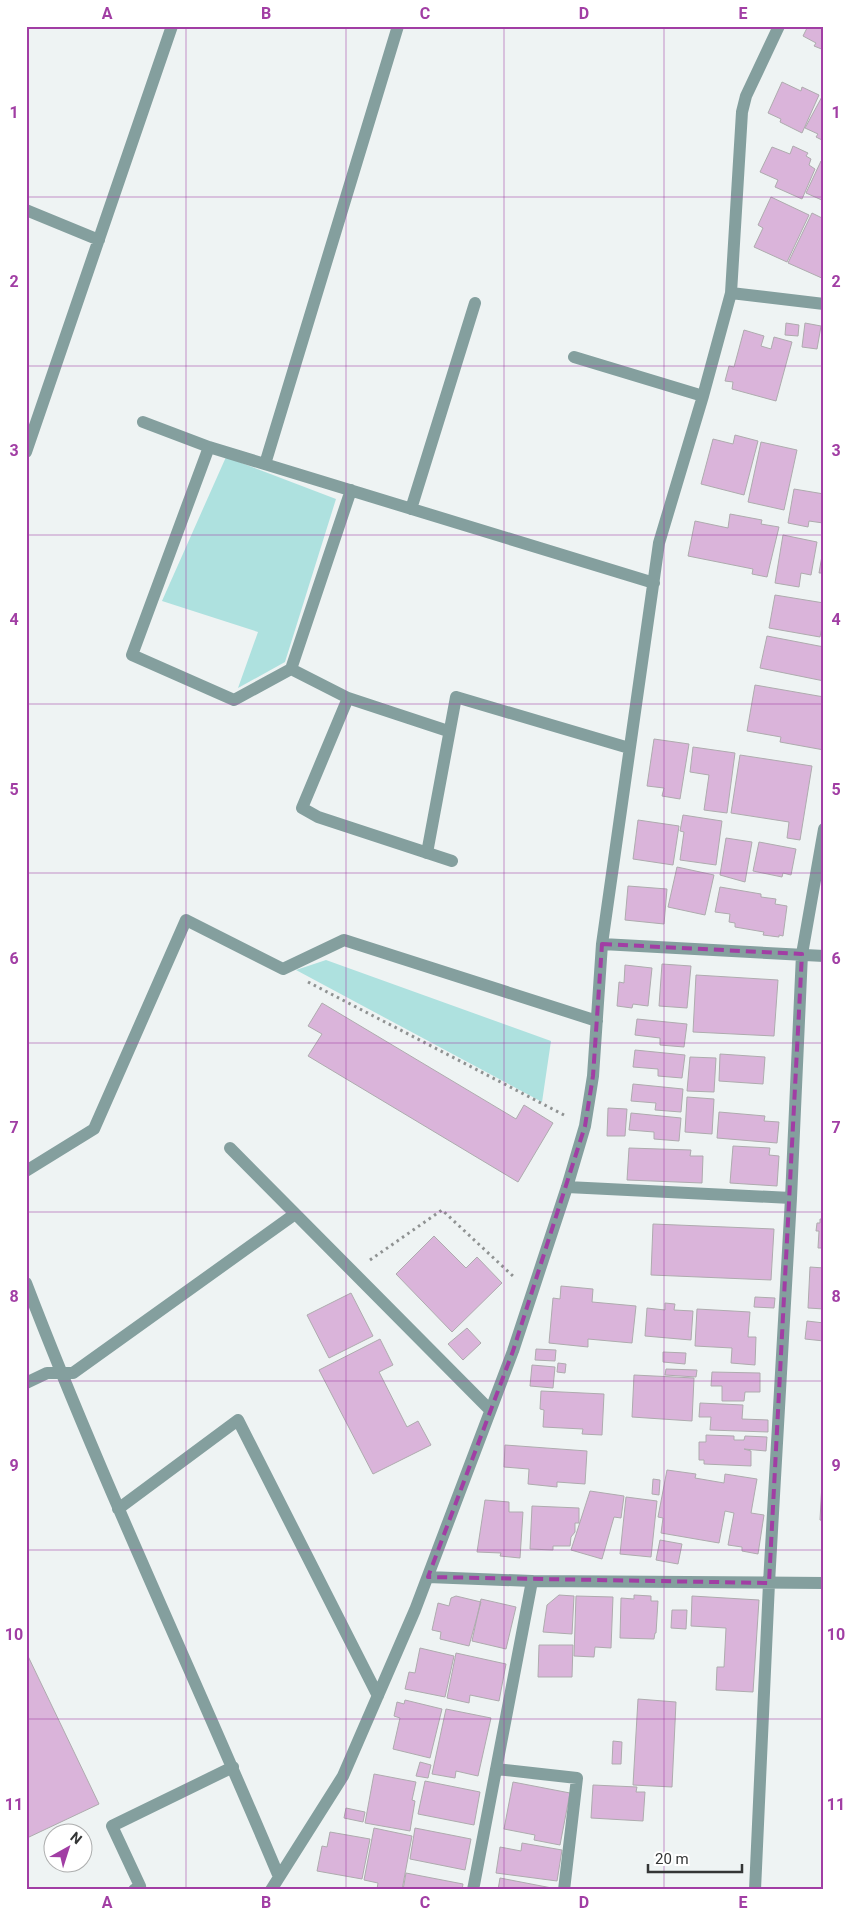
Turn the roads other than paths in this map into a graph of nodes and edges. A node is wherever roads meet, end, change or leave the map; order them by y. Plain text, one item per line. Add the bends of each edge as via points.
1 (172, 26) edge
2 (398, 26) edge
3 (778, 26) edge
4 (26, 210) edge
5 (98, 240) junction
6 (731, 294) junction
7 (474, 303) dead end
8 (824, 304) edge
9 (574, 357) dead end
10 (703, 396) junction
11 (143, 422) dead end
12 (209, 447) junction
13 (26, 452) edge
14 (265, 464) junction
15 (351, 490) junction
16 (411, 509) junction
17 (654, 582) junction
18 (291, 669) junction
19 (348, 698) junction
20 (448, 731) junction
21 (629, 748) junction
22 (824, 829) edge
23 (427, 853) junction
24 (452, 861) dead end
25 (602, 944) junction
26 (802, 954) junction
27 (824, 956) edge
28 (597, 1021) junction
29 (230, 1148) dead end
30 (26, 1171) edge
31 (567, 1187) junction
32 (791, 1198) junction
33 (295, 1214) junction
34 (26, 1284) edge
35 (61, 1374) junction
36 (26, 1383) edge
37 (490, 1410) junction
38 (118, 1509) junction
39 (428, 1577) junction
40 (532, 1581) junction
41 (769, 1583) junction
42 (824, 1583) edge
43 (378, 1696) junction
44 (233, 1767) junction
45 (496, 1769) junction
46 (279, 1877) junction
47 (134, 1890) edge
48 (271, 1890) edge
49 (473, 1890) edge
50 (564, 1890) edge
51 (755, 1890) edge

1 - 5 street
2 - 14 street
3 - 6 street via 742,112
4 - 5 street
5 - 13 street
6 - 8 street
6 - 10 street
7 - 16 street
9 - 10 street
10 - 17 street via 659,543
11 - 12 street
12 - 14 street
12 - 18 street via 132,655 234,700
14 - 15 street
15 - 16 street
15 - 18 street
16 - 17 street
17 - 21 street
18 - 19 street
19 - 20 street
19 - 23 street via 302,808 318,817
20 - 21 street via 456,697
20 - 23 street
21 - 25 street
22 - 26 street
23 - 24 street
25 - 26 street
25 - 28 street
26 - 27 street
26 - 32 street
28 - 30 street via 344,940 283,969 186,920 94,1129
28 - 31 street via 585,1126
29 - 33 street
31 - 32 street
31 - 37 street
32 - 41 street
33 - 35 street via 73,1373
33 - 37 street
34 - 35 street
35 - 36 street via 47,1373
35 - 38 street
37 - 39 street
38 - 43 street via 238,1420
38 - 44 street
39 - 40 street
39 - 43 street
40 - 41 street
40 - 45 street
41 - 42 street
41 - 51 street
43 - 46 street via 343,1776
44 - 46 street
44 - 47 street via 112,1826 140,1886
45 - 49 street
45 - 50 street via 577,1778
46 - 48 street

